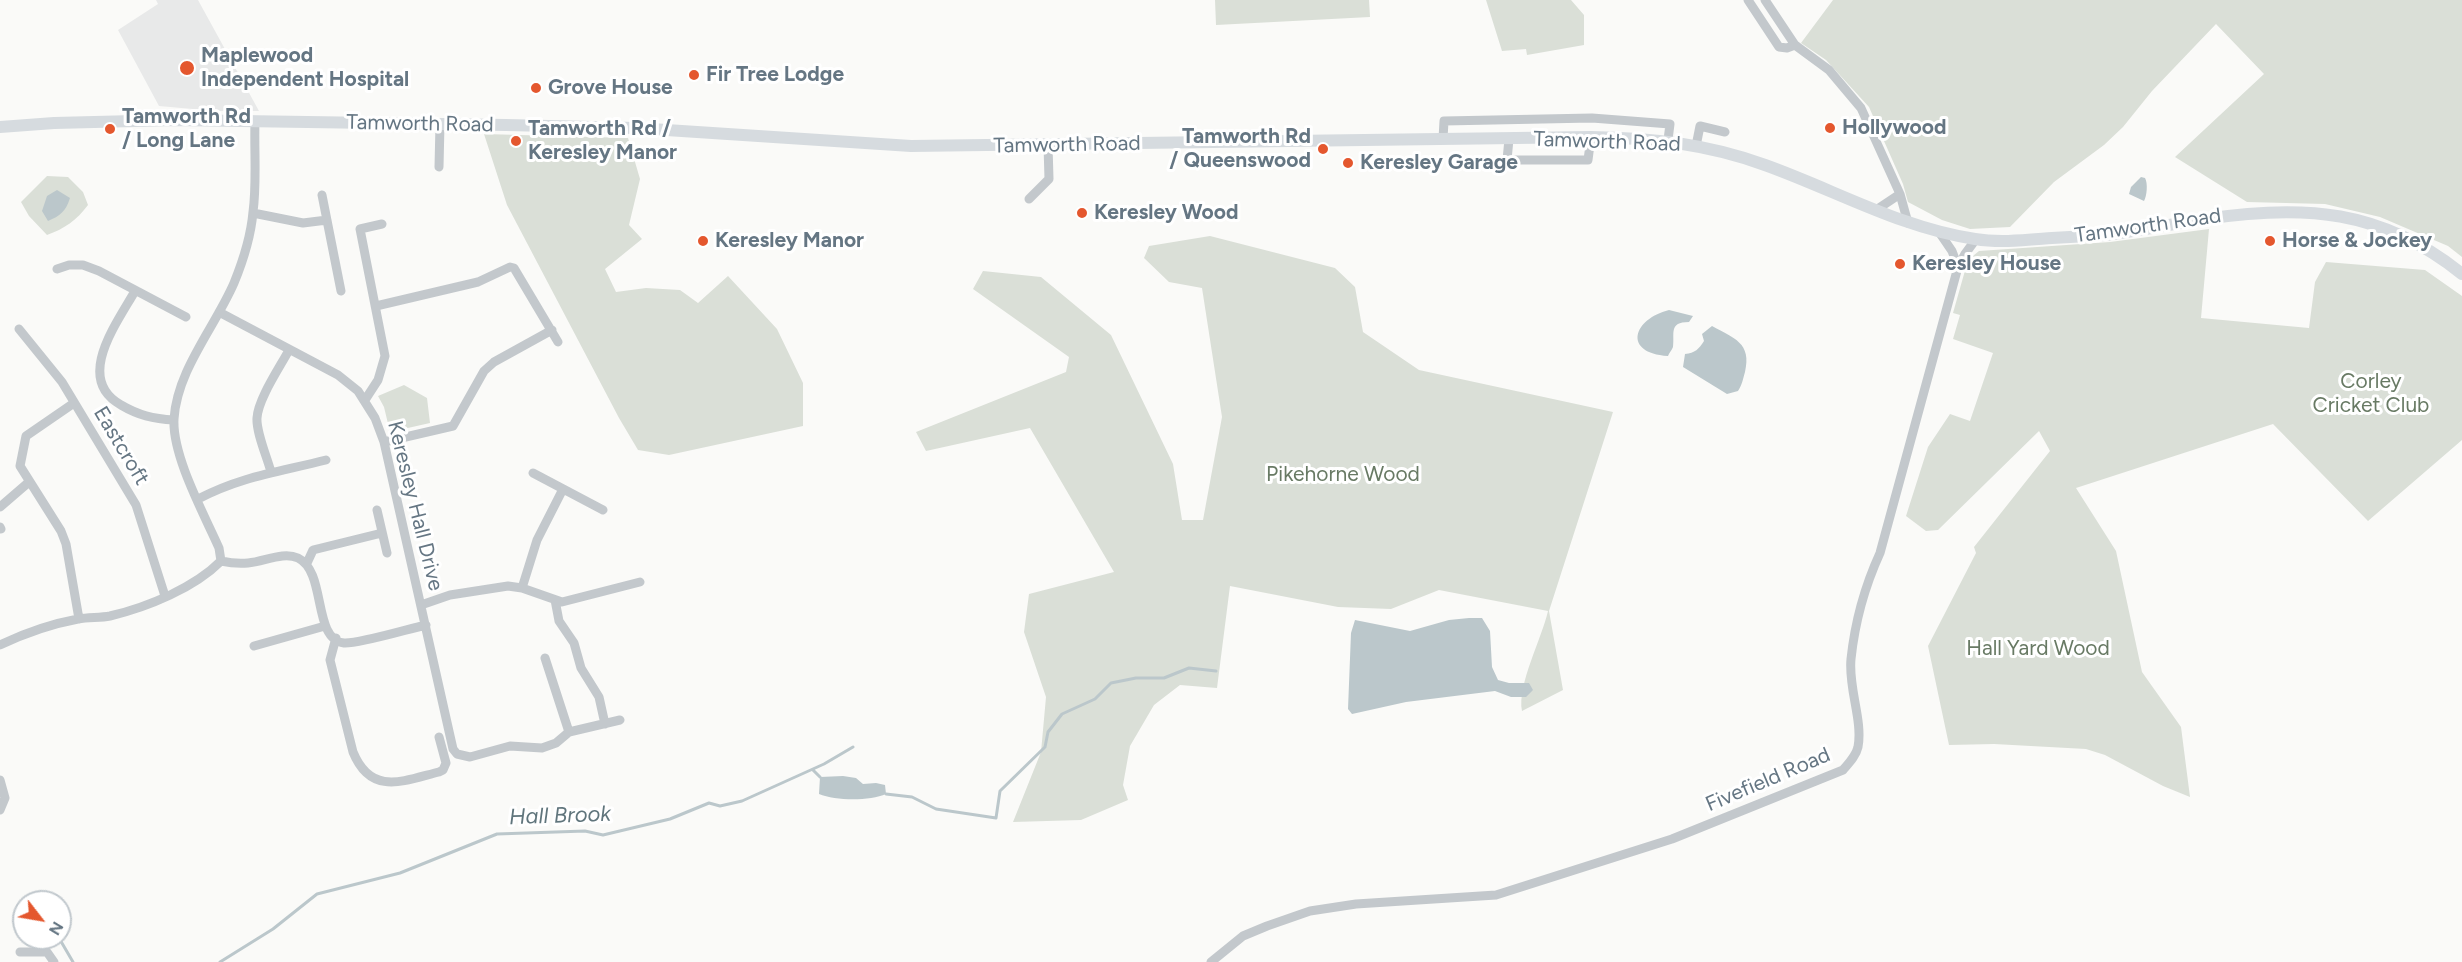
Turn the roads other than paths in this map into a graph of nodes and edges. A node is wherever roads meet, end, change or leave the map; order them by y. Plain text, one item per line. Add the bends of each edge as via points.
1 (1748, 0) edge
2 (1765, 0) edge
3 (1796, 45) junction
4 (255, 121) junction
5 (440, 124) junction
6 (0, 127) edge
7 (1725, 132) dead end
8 (1591, 137) junction
9 (1443, 139) junction
10 (1509, 139) junction
11 (1668, 140) junction
12 (1048, 145) junction
13 (1696, 146) junction
14 (439, 167) dead end
15 (1900, 194) junction
16 (322, 195) dead end
17 (1029, 199) dead end
18 (1876, 210) junction
19 (253, 213) junction
20 (327, 220) junction
21 (1908, 223) junction
22 (382, 224) dead end
23 (1939, 232) junction
24 (1976, 239) junction
25 (1958, 267) junction
26 (57, 269) dead end
27 (2462, 273) edge
28 (135, 291) junction
29 (341, 291) dead end
30 (376, 306) junction
31 (219, 312) junction
32 (186, 317) dead end
33 (19, 329) dead end
34 (552, 330) junction
35 (558, 342) dead end
36 (290, 350) junction
37 (365, 400) junction
38 (74, 403) junction
39 (174, 420) junction
40 (384, 442) junction
41 (326, 460) dead end
42 (271, 472) junction
43 (533, 473) dead end
44 (29, 482) junction
45 (563, 489) junction
46 (198, 499) junction
47 (0, 507) edge
48 (377, 510) dead end
49 (603, 510) dead end
50 (382, 533) junction
51 (387, 554) dead end
52 (220, 561) junction
53 (307, 563) junction
54 (640, 582) dead end
55 (522, 588) junction
56 (165, 596) junction
57 (555, 600) junction
58 (421, 605) junction
59 (79, 619) junction
60 (426, 625) junction
61 (325, 626) junction
62 (336, 638) junction
63 (0, 645) edge
64 (254, 646) dead end
65 (545, 658) dead end
66 (620, 720) dead end
67 (605, 724) junction
68 (569, 732) junction
69 (439, 736) dead end
70 (0, 780) edge
71 (0, 810) edge
72 (20, 952) dead end
73 (54, 962) edge
74 (1211, 962) edge

1 - 3 street via 1779,47
2 - 3 street
3 - 15 street via 1829,70 1861,108
4 - 5 main road, Tamworth Road
4 - 6 main road, Tamworth Road via 98,121
4 - 19 street
5 - 12 main road, Tamworth Road via 636,128 911,146
5 - 14 street
7 - 13 street via 1696,125
8 - 10 main road, Tamworth Road
8 - 10 street via 1588,160 1507,160
8 - 11 main road, Tamworth Road
9 - 10 main road, Tamworth Road
9 - 11 street via 1444,121 1592,118 1670,124
9 - 12 main road, Tamworth Road
11 - 13 main road, Tamworth Road
12 - 17 street via 1049,179
13 - 18 main road, Tamworth Road via 1764,164
15 - 18 street
15 - 21 street
16 - 20 street
18 - 21 main road, Tamworth Road
19 - 20 street via 303,223
19 - 31 street via 237,274
20 - 29 street
21 - 23 main road, Tamworth Road
22 - 30 street via 360,229
23 - 24 main road, Tamworth Road
23 - 25 street
24 - 25 street, Fivefield Road
24 - 27 main road, Tamworth Road via 2107,234 2246,213 2316,212 2352,218 2395,232 2434,252
25 - 74 street, Fivefield Road via 1880,553 1856,617 1851,685 1858,749 1843,770 1672,839 1496,895 1356,904 1310,911 1243,936
26 - 28 street via 83,265
28 - 32 street
28 - 39 street via 101,355 100,383 110,398 137,415
30 - 34 street via 478,282 510,267 518,271
30 - 37 street via 385,356 378,380
31 - 36 street, Keresley Hall Drive
31 - 39 street via 183,380
33 - 38 street, Eastcroft
34 - 35 street
34 - 40 street via 484,371 453,426
36 - 37 street, Keresley Hall Drive via 338,375
36 - 42 street via 257,416
37 - 40 street, Keresley Hall Drive
38 - 44 street via 26,436 20,466
38 - 56 street, Eastcroft via 136,505
39 - 46 street via 182,463
40 - 58 street, Keresley Hall Drive
41 - 42 street
42 - 46 street via 225,485
43 - 45 street
44 - 47 street
44 - 59 street via 66,544
45 - 49 street
45 - 55 street via 537,540
46 - 52 street via 219,548
48 - 50 street
50 - 51 street
50 - 53 street via 313,550
52 - 53 street via 250,563 288,555
52 - 56 street via 207,575
53 - 61 street
54 - 57 street via 571,600
55 - 57 street
55 - 58 street via 477,590
56 - 59 street via 108,616
57 - 67 street via 560,621 598,697
58 - 60 street, Keresley Hall Drive
59 - 63 street via 45,627
60 - 62 street via 346,643
60 - 68 street, Keresley Hall Drive via 457,754 470,757 510,746 542,748
61 - 62 street
61 - 64 street
62 - 69 street via 330,660 353,752 367,774 386,783 440,772 446,763
65 - 68 street
66 - 67 street
67 - 68 street
70 - 71 street via 5,798
72 - 73 street via 46,952

